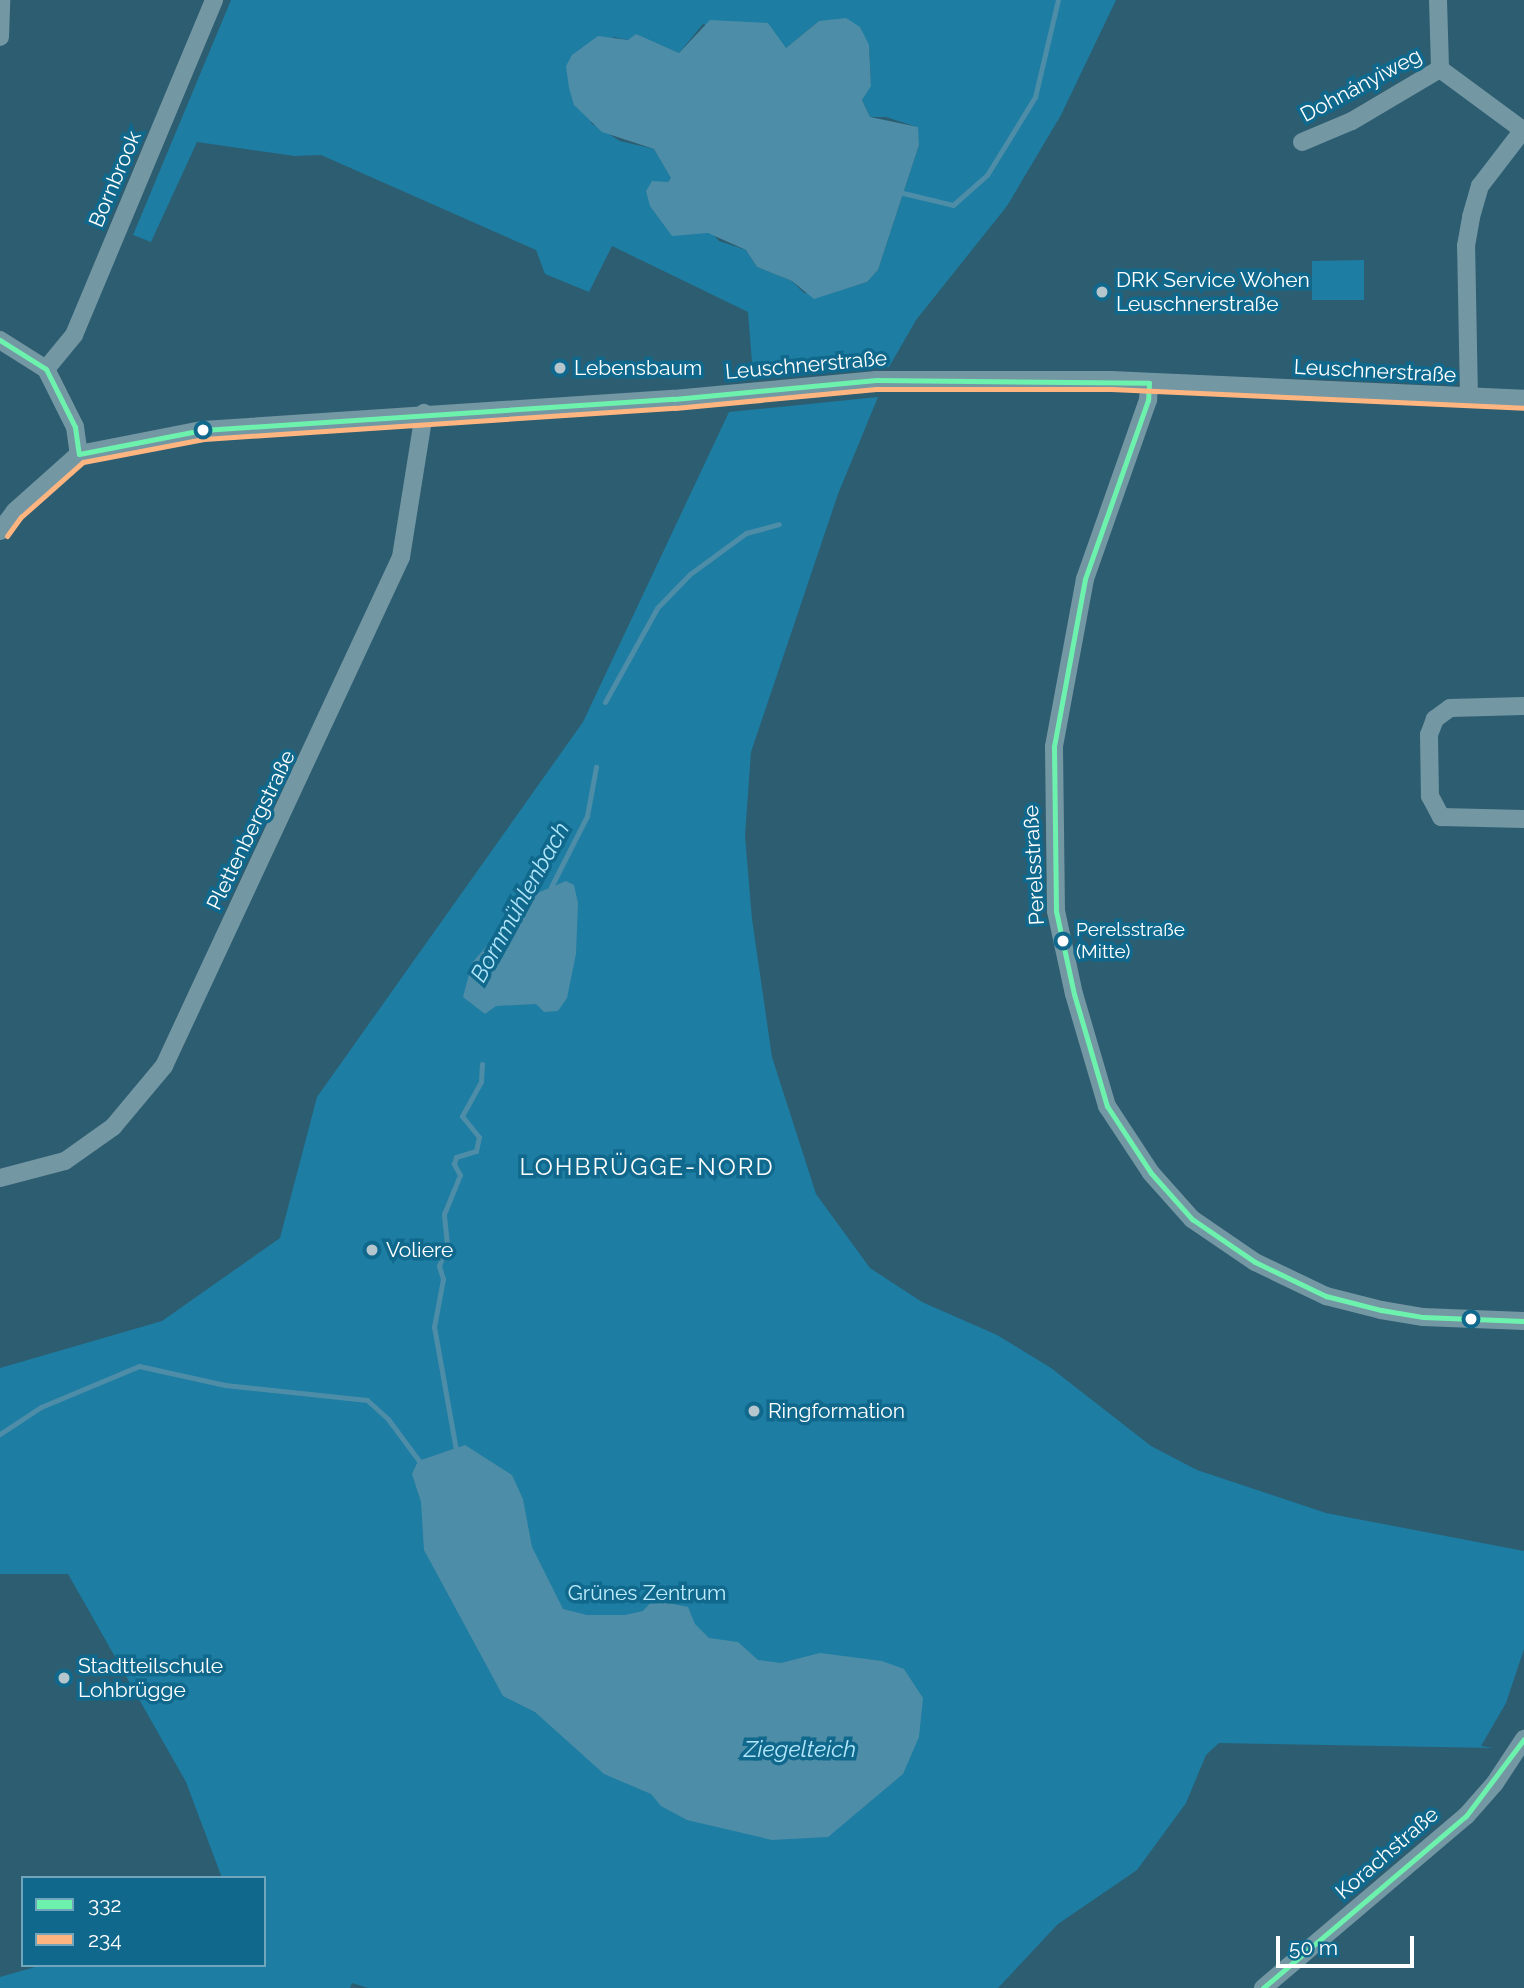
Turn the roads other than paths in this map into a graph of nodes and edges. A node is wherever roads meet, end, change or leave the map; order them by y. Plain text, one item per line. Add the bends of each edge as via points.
1 (1, 0) edge
2 (214, 0) edge
3 (1438, 0) edge
4 (0, 37) edge
5 (1440, 69) junction
6 (1523, 131) edge
7 (1302, 142) dead end
8 (0, 340) edge
9 (46, 369) junction
10 (1149, 383) junction
11 (1469, 398) junction
12 (1524, 399) edge
13 (424, 413) junction
14 (79, 454) junction
15 (0, 531) edge
16 (1524, 706) edge
17 (1524, 819) edge
18 (0, 1178) edge
19 (1524, 1321) edge
20 (1524, 1738) edge
21 (1263, 1988) edge

1 - 4 street
2 - 9 street, Bornbrook via 74,335
3 - 5 street
5 - 6 street
5 - 7 street, Dohnányiweg via 1352,121
6 - 11 street via 1480,186 1471,217 1466,246
8 - 9 street
9 - 14 street via 75,427
10 - 11 street, Leuschnerstraße
10 - 13 street, Leuschnerstraße via 876,380 674,399
10 - 19 street, Perelsstraße via 1148,400 1085,579 1054,747 1056,911 1073,994 1107,1106 1151,1173 1192,1219 1255,1262 1326,1296 1381,1310 1423,1317
11 - 12 street, Leuschnerstraße
13 - 14 street, Leuschnerstraße via 187,432
13 - 18 street, Plettenbergstraße via 412,510 397,568 164,1066 113,1127 65,1161
14 - 15 street via 15,511
16 - 17 street via 1450,708 1435,719 1429,747 1431,804 1441,817
20 - 21 street, Korachstraße via 1495,1783 1466,1816

